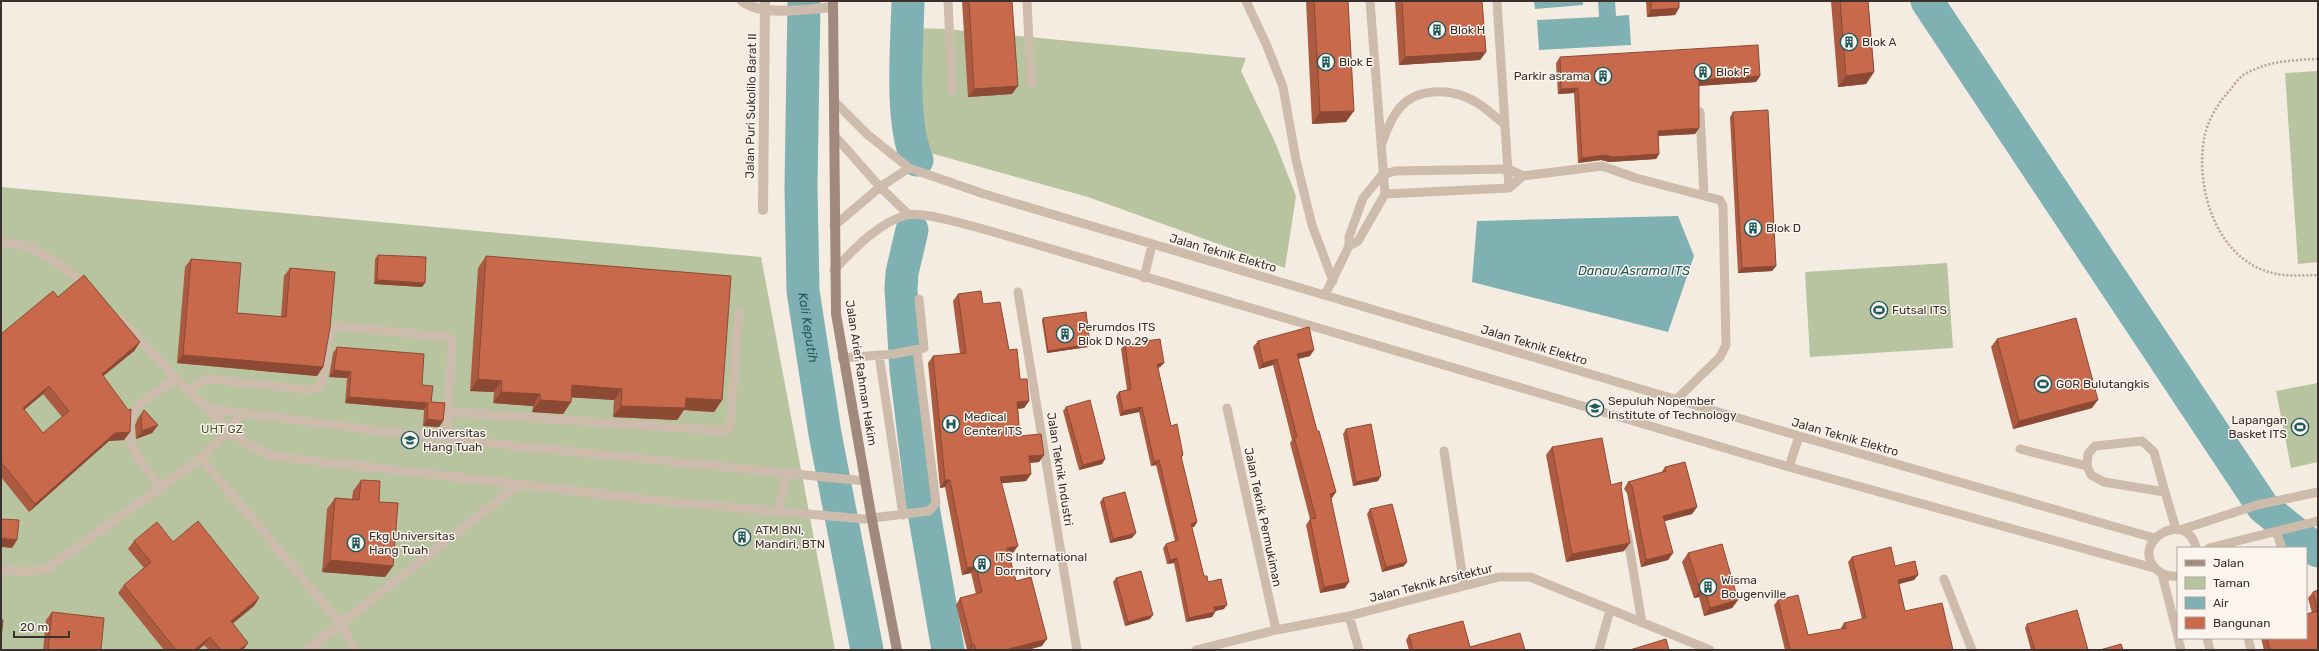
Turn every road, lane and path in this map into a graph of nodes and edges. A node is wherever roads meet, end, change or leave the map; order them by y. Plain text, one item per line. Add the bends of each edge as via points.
1 (742, 1) edge
2 (948, 1) edge
3 (1027, 1) edge
4 (1246, 1) edge
5 (1370, 1) edge
6 (1497, 1) edge
7 (833, 4) edge
8 (765, 5) edge
9 (2318, 59) edge
10 (1031, 83) dead end
11 (952, 91) dead end
12 (834, 101) junction
13 (1700, 112) edge
14 (1504, 124) junction
15 (834, 135) junction
16 (1380, 148) junction
17 (909, 168) junction
18 (1509, 169) junction
19 (1382, 175) junction
20 (1523, 176) junction
21 (880, 187) junction
22 (1509, 188) junction
23 (1385, 194) junction
24 (1704, 195) junction
25 (763, 210) dead end
26 (908, 214) junction
27 (834, 226) junction
28 (1, 242) edge
29 (1152, 245) junction
30 (1349, 246) junction
31 (834, 270) junction
32 (2318, 275) edge
33 (1144, 278) junction
34 (1333, 283) junction
35 (94, 292) edge
36 (1018, 292) dead end
37 (1328, 296) junction
38 (919, 299) dead end
39 (739, 312) dead end
40 (116, 315) edge
41 (914, 351) junction
42 (879, 355) junction
43 (842, 358) junction
44 (176, 378) junction
45 (189, 392) junction
46 (1676, 400) junction
47 (1227, 408) dead end
48 (209, 409) junction
49 (243, 412) junction
50 (450, 412) junction
51 (228, 431) junction
52 (1799, 436) junction
53 (447, 439) junction
54 (2020, 449) dead end
55 (1444, 451) dead end
56 (201, 458) junction
57 (2087, 466) junction
58 (1788, 467) junction
59 (786, 473) junction
60 (862, 481) junction
61 (519, 484) junction
62 (160, 486) junction
63 (2165, 492) junction
64 (2316, 492) edge
65 (779, 511) junction
66 (903, 515) junction
67 (868, 519) junction
68 (2318, 521) edge
69 (1626, 524) edge
70 (2178, 529) junction
71 (2277, 531) junction
72 (2154, 538) junction
73 (2196, 547) edge
74 (2213, 547) edge
75 (2282, 547) edge
76 (2154, 568) junction
77 (1, 569) edge
78 (2162, 574) junction
79 (2177, 576) edge
80 (1944, 579) dead end
81 (1464, 586) junction
82 (1610, 610) junction
83 (1349, 616) junction
84 (1642, 623) junction
85 (342, 625) junction
86 (1276, 630) junction
87 (2177, 634) edge
88 (2178, 639) edge
89 (2207, 639) edge
90 (2248, 639) edge
91 (307, 650) edge
92 (354, 650) edge
93 (897, 650) edge
94 (1077, 650) edge
95 (1196, 650) edge
96 (1359, 650) edge
97 (1599, 650) edge
98 (1710, 650) edge
99 (1972, 650) edge
100 (2181, 650) edge
101 (2210, 650) edge
102 (2251, 650) edge

1 - 8 street via 746,4
2 - 11 lane
3 - 10 lane
4 - 34 lane via 1283,88 1296,160 1312,225
5 - 16 lane
6 - 14 lane
7 - 8 street via 818,8 785,10
7 - 12 main road, Jalan Arief Rahman Hakim
8 - 25 street, Jalan Puri Sukolilo Barat II
9 - 32 path via 2276,61 2244,75 2219,102 2205,134 2202,176 2210,214 2227,244 2256,267 2287,277
12 - 15 main road, Jalan Arief Rahman Hakim
12 - 17 lane, Jalan Teknik Elektro via 867,134
13 - 24 lane
14 - 16 lane via 1475,101 1458,93 1415,95 1398,109
14 - 18 lane
15 - 21 lane
15 - 27 main road, Jalan Arief Rahman Hakim
16 - 19 lane
17 - 21 lane
17 - 29 lane, Jalan Teknik Elektro via 984,194
18 - 19 lane via 1395,171
18 - 20 lane
18 - 22 lane
19 - 23 lane
19 - 30 lane via 1363,198 1349,237
20 - 22 lane
20 - 24 lane via 1602,166 1636,178
21 - 26 lane
21 - 27 lane
22 - 23 lane
23 - 30 lane via 1358,241
24 - 46 lane via 1720,200 1723,206 1726,345 1720,357
26 - 31 lane via 895,219 866,239
26 - 33 lane via 947,220 1021,240
27 - 31 main road, Jalan Arief Rahman Hakim
28 - 35 lane via 27,246 50,258 83,280
29 - 33 lane
29 - 37 lane, Jalan Teknik Elektro
30 - 34 lane
31 - 43 main road, Jalan Arief Rahman Hakim
33 - 58 lane
34 - 37 lane
36 - 94 lane, Jalan Teknik Industri
37 - 46 lane, Jalan Teknik Elektro
38 - 41 lane via 925,345 924,348
39 - 50 lane via 730,427 726,431
40 - 44 lane
41 - 42 lane
41 - 66 lane via 936,503 929,511
42 - 43 lane
42 - 66 lane
43 - 60 main road, Jalan Arief Rahman Hakim
44 - 45 lane
44 - 62 lane via 147,399 133,413 130,424 131,446
45 - 48 lane
45 - 50 lane via 204,380 213,379 309,390 320,387 324,377 330,332 336,326 451,339
46 - 52 lane, Jalan Teknik Elektro
47 - 86 lane, Jalan Teknik Permukiman
48 - 49 lane
48 - 51 lane
49 - 51 lane
49 - 53 lane
50 - 53 lane
51 - 56 lane
51 - 61 lane via 253,448 273,456
52 - 58 lane
52 - 72 lane, Jalan Teknik Elektro
53 - 59 lane
54 - 57 lane
55 - 81 lane
56 - 62 lane
56 - 85 lane
57 - 63 lane via 2091,475 2098,480
57 - 63 lane via 2088,454 2095,446 2142,441 2154,452
58 - 76 lane
59 - 60 lane
59 - 65 lane
60 - 67 main road, Jalan Arief Rahman Hakim
61 - 65 lane via 663,501
61 - 85 lane
62 - 77 lane via 47,569 24,572
63 - 70 lane
64 - 70 lane via 2257,505
65 - 67 lane
66 - 67 lane
67 - 93 main road, Jalan Arief Rahman Hakim
68 - 71 lane
69 - 84 lane
70 - 72 lane via 2167,530
70 - 73 lane via 2192,538
71 - 74 lane
71 - 75 lane
72 - 76 lane via 2150,558
76 - 78 lane
78 - 79 lane
78 - 87 lane
80 - 99 lane
81 - 82 lane, Jalan Teknik Arsitektur via 1499,577 1530,577
81 - 83 lane, Jalan Teknik Arsitektur
82 - 84 lane, Jalan Teknik Arsitektur
82 - 97 lane
83 - 86 lane, Jalan Teknik Arsitektur
83 - 96 lane
84 - 98 lane, Jalan Teknik Arsitektur
85 - 91 lane
85 - 92 lane
86 - 95 lane, Jalan Teknik Arsitektur
88 - 100 lane
89 - 101 lane
90 - 102 lane

